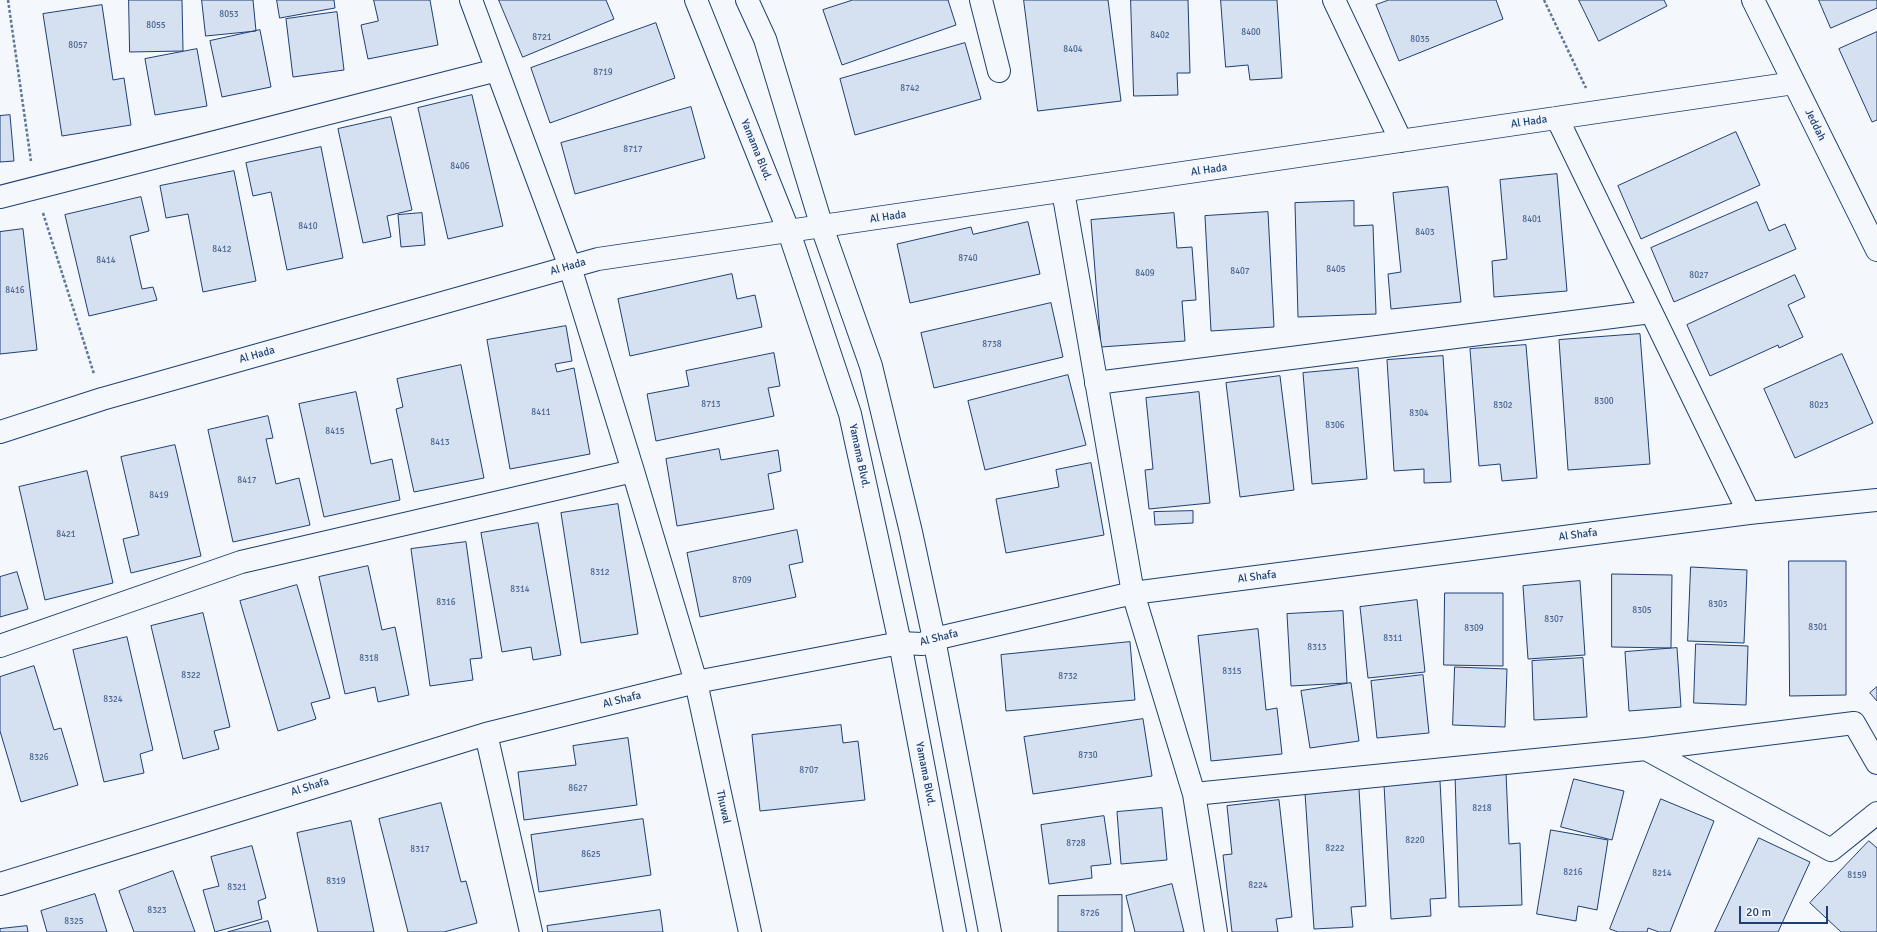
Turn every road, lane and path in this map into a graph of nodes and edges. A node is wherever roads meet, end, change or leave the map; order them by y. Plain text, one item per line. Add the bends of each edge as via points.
1 (8, 0) edge
2 (471, 0) edge
3 (696, 0) edge
4 (747, 0) edge
5 (981, 0) edge
6 (1334, 0) edge
7 (1544, 0) edge
8 (1753, 0) edge
9 (497, 70) junction
10 (999, 71) dead end
11 (1794, 83) junction
12 (1597, 112) junction
13 (1557, 118) junction
14 (1401, 141) junction
15 (35, 188) junction
16 (1063, 191) junction
17 (0, 197) edge
18 (822, 227) junction
19 (789, 232) junction
20 (1877, 250) edge
21 (570, 267) junction
22 (1652, 312) junction
23 (1096, 383) junction
24 (102, 399) junction
25 (0, 432) edge
26 (634, 471) junction
27 (1877, 500) edge
28 (1749, 513) junction
29 (1133, 592) junction
30 (934, 639) junction
31 (900, 643) junction
32 (0, 646) edge
33 (696, 682) junction
34 (486, 734) junction
35 (1646, 749) junction
36 (1877, 763) edge
37 (1194, 794) junction
38 (1877, 813) edge
39 (0, 884) edge
40 (526, 931) edge
41 (750, 932) edge
42 (955, 932) edge
43 (990, 932) edge
44 (1216, 932) edge

1 - 15 path
2 - 9 street, Thuwal
3 - 19 street, Yamama Blvd.
4 - 18 street via 765,39
5 - 10 street
6 - 14 street
7 - 12 path
8 - 11 street, Jeddah
9 - 15 street
9 - 21 street, Thuwal
11 - 12 street, Al Hada
11 - 20 street, Jeddah
12 - 13 street, Al Hada
13 - 14 street, Al Hada
13 - 22 street
14 - 16 street, Al Hada
15 - 17 street
15 - 24 path
16 - 18 street, Al Hada
16 - 23 street
18 - 19 street, Al Hada
18 - 30 street via 870,366 912,532
19 - 21 street, Al Hada via 598,259
19 - 31 street, Yamama Blvd. via 850,414
21 - 24 street, Al Hada
21 - 26 street, Thuwal
22 - 23 street
22 - 28 street
23 - 29 street
24 - 25 street, Al Hada
26 - 32 street via 241,562
26 - 33 street, Thuwal
27 - 28 street, Al Shafa
28 - 29 street, Al Shafa
29 - 30 street, Al Shafa
29 - 37 street
30 - 31 street, Al Shafa via 922,644
30 - 43 street
31 - 33 street, Al Shafa
31 - 42 street, Yamama Blvd.
33 - 34 street, Al Shafa
33 - 41 street, Thuwal
34 - 39 street, Al Shafa
34 - 40 street
35 - 36 street via 1854,723
35 - 37 street
35 - 38 street via 1831,850
37 - 44 street

